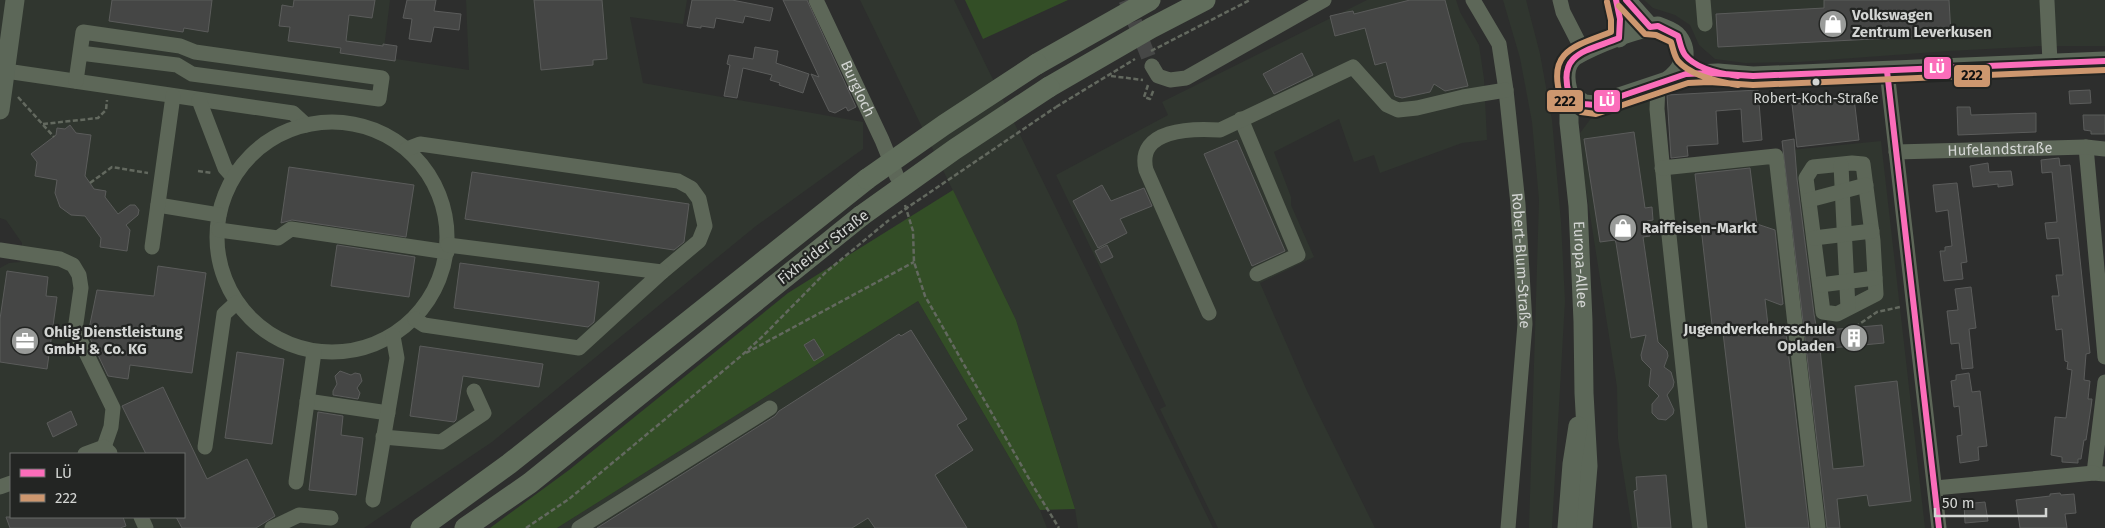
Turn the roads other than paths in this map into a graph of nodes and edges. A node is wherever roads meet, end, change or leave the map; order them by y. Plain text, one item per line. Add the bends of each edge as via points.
1 (15, 0) edge
2 (816, 0) edge
3 (1150, 0) edge
4 (1205, 0) edge
5 (1324, 0) edge
6 (1473, 0) edge
7 (1560, 0) edge
8 (1616, 0) edge
9 (1626, 0) edge
10 (1703, 0) edge
11 (2046, 0) edge
12 (1705, 24) dead end
13 (1650, 26) junction
14 (5, 36) edge
15 (1619, 38) junction
16 (1583, 51) junction
17 (80, 53) junction
18 (1684, 54) junction
19 (2105, 61) edge
20 (2050, 62) junction
21 (1155, 71) road end
22 (1887, 71) junction
23 (1718, 73) junction
24 (1676, 75) junction
25 (5, 77) junction
26 (76, 81) junction
27 (1658, 84) junction
28 (1506, 90) junction
29 (1569, 94) junction
30 (173, 96) junction
31 (199, 100) junction
32 (1594, 105) junction
33 (0, 110) edge
34 (1242, 119) junction
35 (306, 125) junction
36 (1571, 136) junction
37 (2086, 147) junction
38 (2105, 148) edge
39 (407, 149) junction
40 (1896, 152) junction
41 (1841, 165) junction
42 (1662, 168) junction
43 (233, 177) junction
44 (897, 177) dead end
45 (1866, 185) junction
46 (1842, 191) junction
47 (1809, 200) junction
48 (158, 205) junction
49 (219, 222) junction
50 (1872, 231) junction
51 (1844, 234) junction
52 (1814, 238) junction
53 (152, 247) dead end
54 (447, 249) junction
55 (0, 250) edge
56 (662, 272) junction
57 (1257, 274) dead end
58 (1875, 278) junction
59 (1846, 282) junction
60 (1820, 284) junction
61 (236, 302) junction
62 (1848, 308) junction
63 (1209, 313) dead end
64 (415, 318) junction
65 (393, 336) junction
66 (314, 352) junction
67 (2105, 357) edge
68 (2105, 382) edge
69 (474, 391) dead end
70 (1584, 393) junction
71 (307, 402) junction
72 (770, 408) dead end
73 (388, 412) junction
74 (384, 437) junction
75 (205, 447) dead end
76 (107, 450) edge
77 (90, 453) edge
78 (2099, 473) edge
79 (296, 482) dead end
80 (1935, 488) junction
81 (373, 500) dead end
82 (330, 518) dead end
83 (272, 528) edge
84 (422, 528) edge
85 (465, 528) edge
86 (579, 528) edge
87 (1508, 528) edge
88 (1567, 528) edge
89 (1583, 528) edge
90 (1700, 528) edge
91 (1818, 528) edge
92 (1939, 528) edge

1 - 14 main road
2 - 44 street, Burgloch
3 - 84 highway, Fixheider Straße, bridge via 1036,64 867,179 509,464
4 - 85 highway, Fixheider Straße, bridge via 1152,28 1052,97 955,149 861,216 530,483
5 - 21 street via 1186,78 1170,80
6 - 28 street, Robert-Blum-Straße via 1498,44
7 - 16 street
8 - 15 main road
9 - 13 main road
10 - 12 street
11 - 20 street
13 - 15 main road
13 - 18 main road via 1658,26 1678,36
14 - 25 main road
15 - 16 main road
16 - 29 main road, Europa-Allee via 1570,60 1566,68
17 - 17 street via 82,32 180,46 195,52 382,78 378,99 192,74 177,65
17 - 26 street
18 - 23 main road
18 - 24 main road
19 - 20 main road
20 - 22 main road
22 - 23 main road via 1753,76
22 - 40 street
23 - 24 main road
24 - 27 main road
25 - 26 street
25 - 33 main road
26 - 30 street
27 - 32 main road
27 - 42 street
28 - 34 street via 1398,110 1387,105 1353,67
28 - 87 street, Robert-Blum-Straße via 1518,204 1524,324
29 - 32 main road via 1584,104
29 - 36 main road, Europa-Allee
30 - 31 street
30 - 48 street
31 - 35 street via 293,113
31 - 43 street via 225,168
32 - 36 main road via 1578,120
34 - 57 street via 1298,255
34 - 63 street via 1220,130 1201,128 1172,132 1153,142 1146,150 1144,160
35 - 39 street via 328,122 370,128
35 - 43 street via 284,132 265,144
36 - 70 main road, Europa-Allee via 1578,216
37 - 38 street, Hufelandstraße
37 - 40 street, Hufelandstraße
37 - 67 street
39 - 54 street via 426,169 439,192 446,218
39 - 56 street via 420,144 678,180 699,199 705,226 699,240
40 - 80 street
41 - 45 street via 1863,164
41 - 46 street
41 - 47 street via 1813,167 1806,178
42 - 90 street
42 - 91 street via 1776,156
43 - 49 street via 226,190
45 - 46 street
45 - 50 street
46 - 47 street
46 - 51 street
47 - 52 street
48 - 49 street
48 - 53 street
49 - 54 street via 278,238 291,229
49 - 61 street via 223,277
50 - 51 street
50 - 58 street
51 - 52 street
51 - 59 street
52 - 60 street
54 - 56 street
54 - 64 street via 441,277
55 - 76 street via 60,259 73,265 79,274 81,288 75,330 113,408
56 - 64 street via 578,348 424,325
58 - 59 street
58 - 62 street via 1876,294
59 - 60 street
59 - 62 street
60 - 62 street via 1823,312 1837,314
61 - 66 street via 257,326 284,343
61 - 75 street via 224,314
64 - 65 street
65 - 66 street via 368,347 341,353
65 - 73 street via 397,358
66 - 71 street
68 - 78 street
69 - 74 street via 484,413 441,442
70 - 88 main road, Europa-Allee via 1572,464
70 - 89 main road, Europa-Allee via 1588,466
71 - 73 street
71 - 79 street
72 - 86 street
73 - 74 street
74 - 81 street
76 - 77 street
78 - 80 street
80 - 92 street
82 - 83 street via 299,515

